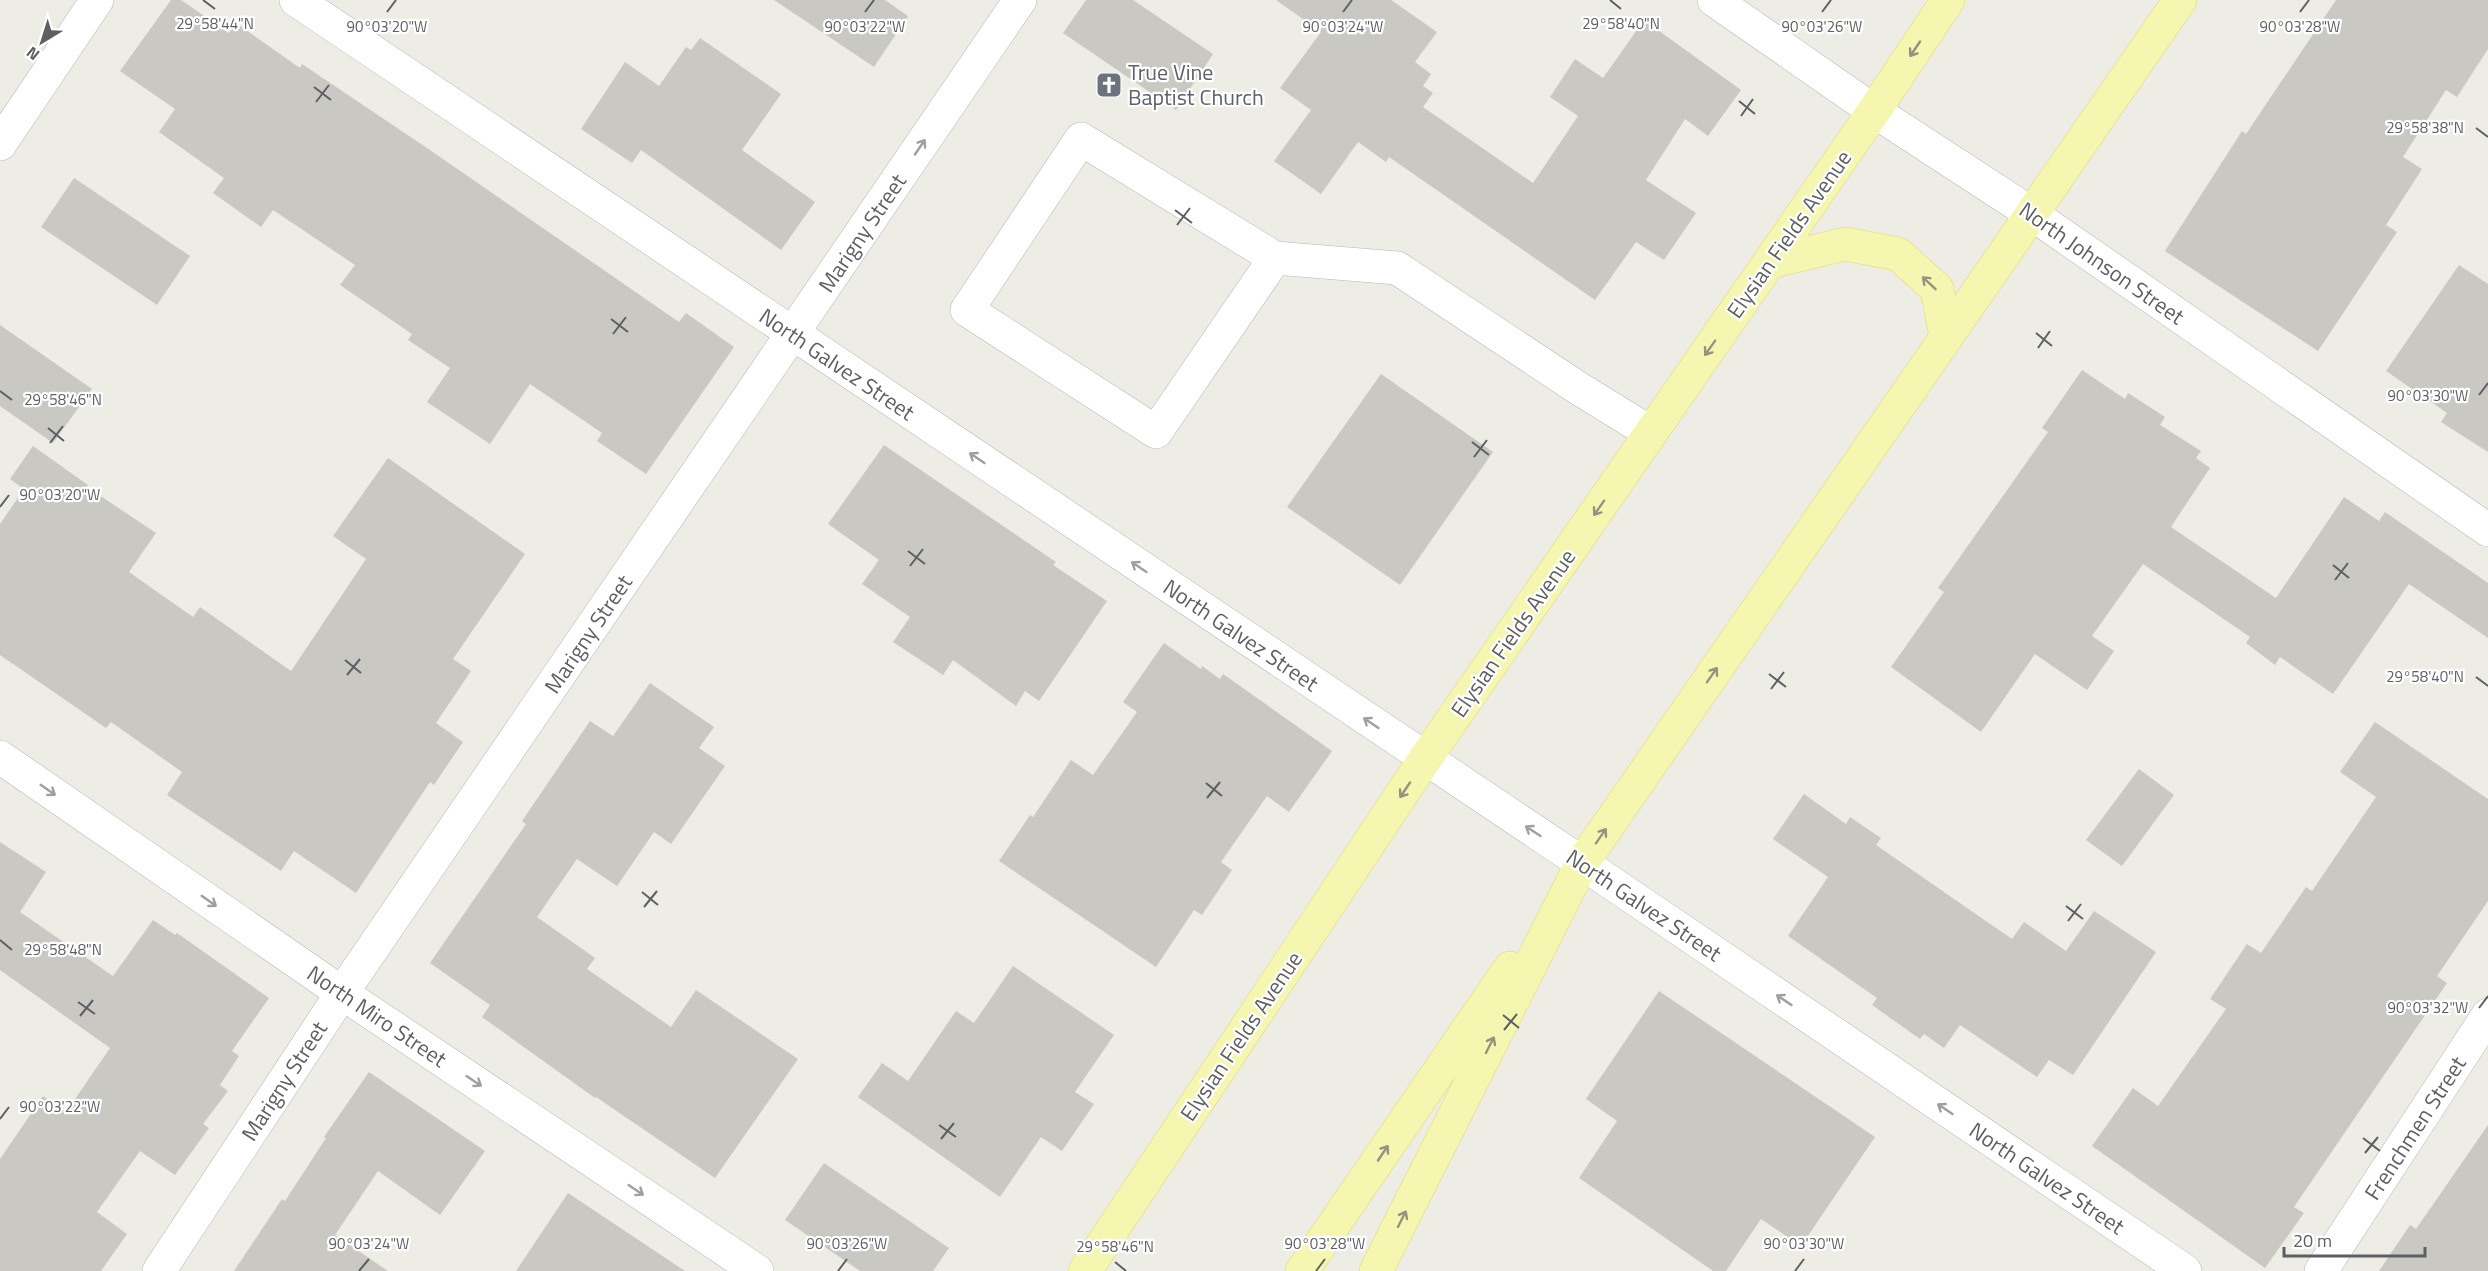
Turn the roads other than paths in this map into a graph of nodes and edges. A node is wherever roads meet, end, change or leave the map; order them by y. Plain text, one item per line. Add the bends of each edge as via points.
1 (97, 0) edge
2 (296, 0) edge
3 (1020, 0) edge
4 (1714, 0) edge
5 (1948, 0) edge
6 (2180, 0) edge
7 (1874, 111) junction
8 (0, 144) edge
9 (2032, 214) junction
10 (1275, 258) junction
11 (1770, 262) junction
12 (793, 334) junction
13 (1947, 337) junction
14 (1651, 433) junction
15 (2488, 530) edge
16 (0, 757) edge
17 (1425, 759) junction
18 (1582, 863) junction
19 (342, 993) junction
20 (2488, 1015) edge
21 (159, 1271) edge
22 (757, 1271) edge
23 (1084, 1271) edge
24 (1302, 1271) edge
25 (1376, 1271) edge
26 (2185, 1271) edge
27 (2321, 1271) edge

1 - 8 street
2 - 12 street, North Galvez Street
12 -> 3 street, Marigny Street
4 - 7 street, North Johnson Street
5 -> 7 main road, Elysian Fields Avenue
6 - 9 main road
7 - 9 street, North Johnson Street
7 - 11 main road, Elysian Fields Avenue
9 - 13 main road
9 - 15 street, North Johnson Street
10 - 10 street via 1081,139 967,310 1156,432
10 - 14 street via 1397,268
13 -> 11 main road via 1937,288 1898,254 1845,244
11 -> 14 main road, Elysian Fields Avenue
17 -> 12 street, North Galvez Street
12 - 19 street, Marigny Street
18 -> 13 main road
14 -> 17 main road, Elysian Fields Avenue
16 -> 19 street, North Miro Street
18 -> 17 street, North Galvez Street
17 -> 23 main road, Elysian Fields Avenue
24 -> 18 main road
25 -> 18 main road
26 -> 18 street, North Galvez Street
19 - 21 street, Marigny Street
19 -> 22 street, North Miro Street
20 - 27 street, Frenchmen Street

